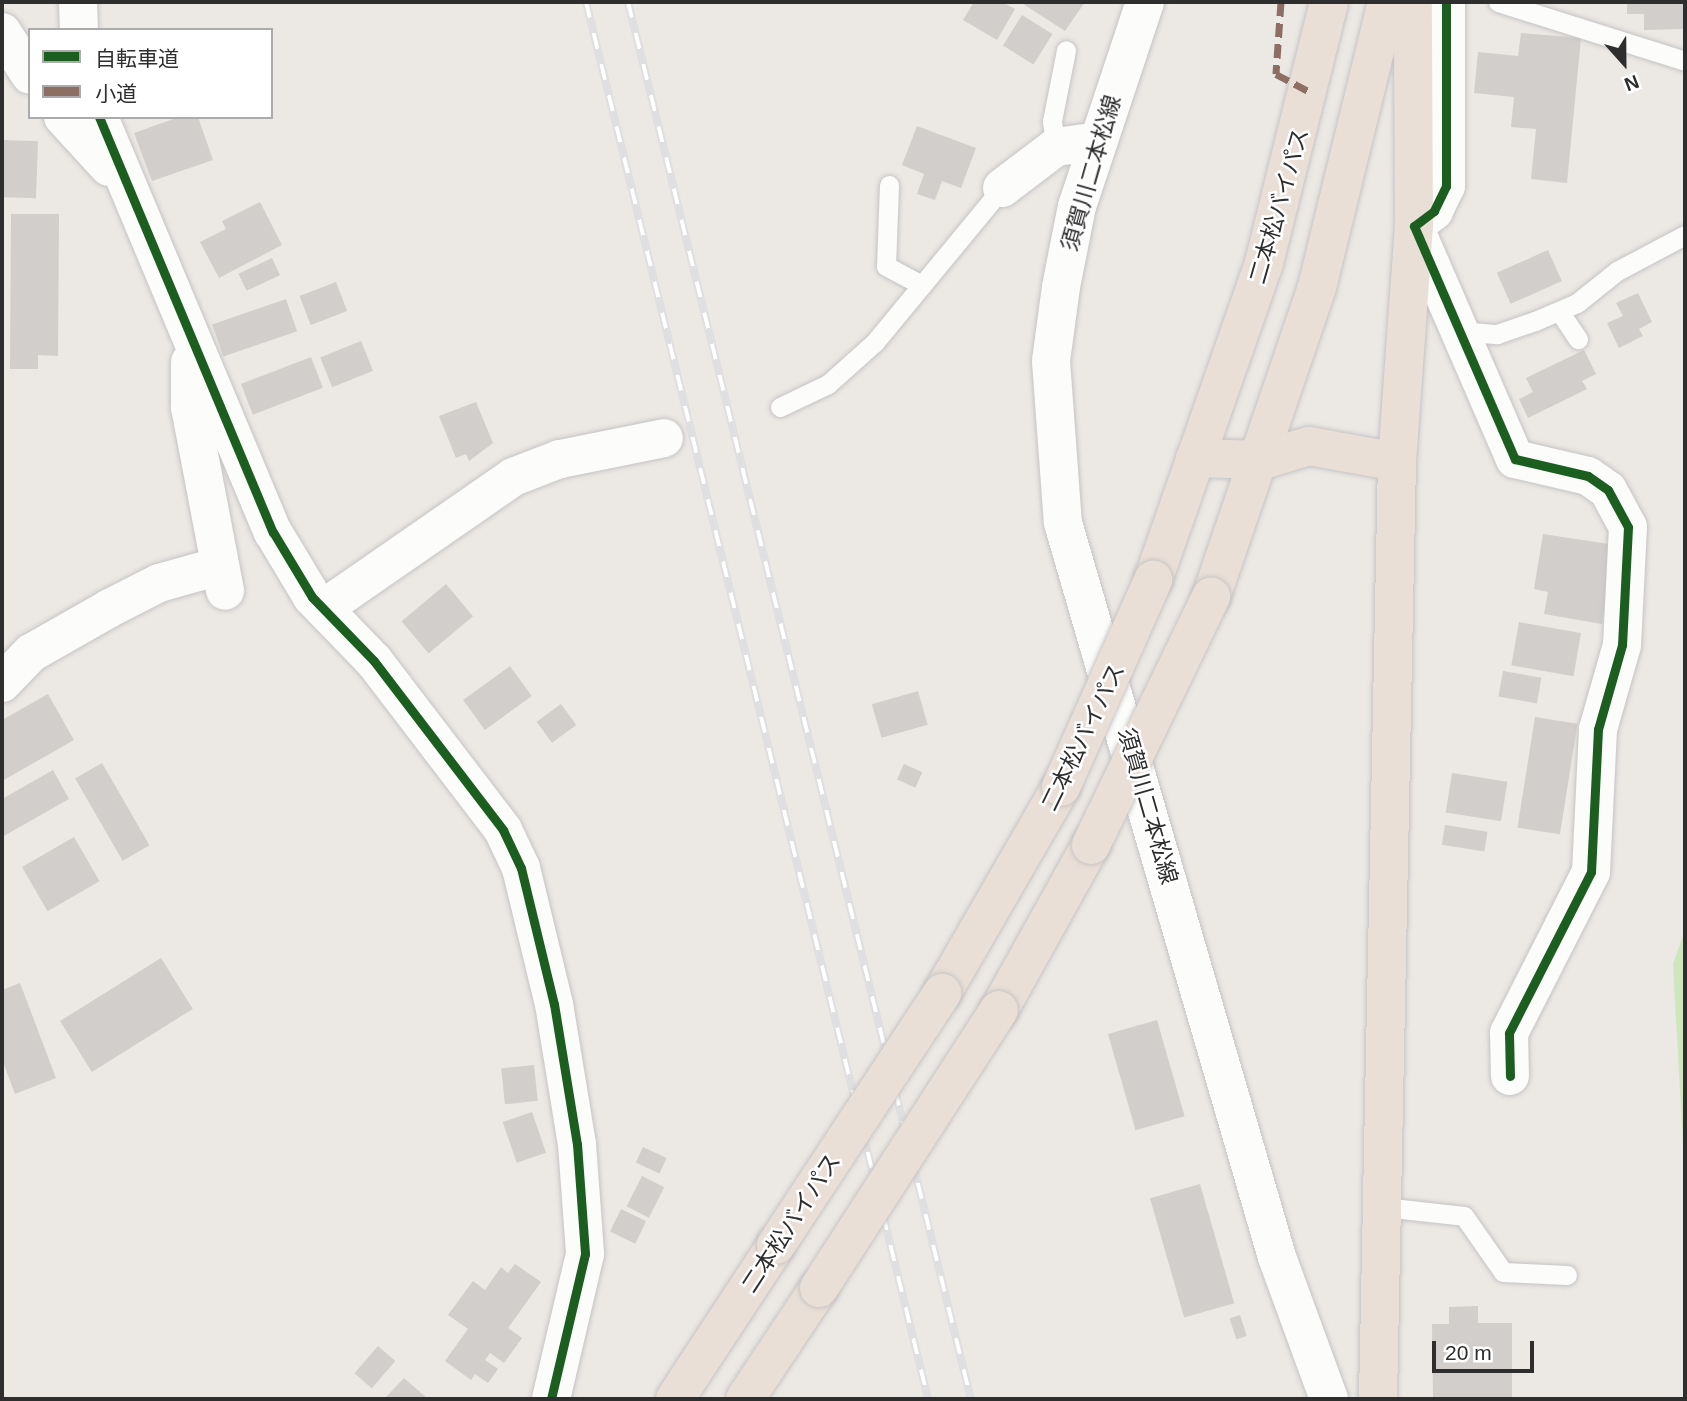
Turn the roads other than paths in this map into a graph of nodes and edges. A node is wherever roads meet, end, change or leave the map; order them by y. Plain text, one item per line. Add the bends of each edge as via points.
1 (78, 2) edge
2 (1145, 2) edge
3 (1329, 2) edge
4 (1387, 2) edge
5 (1413, 2) edge
6 (1446, 2) edge
7 (1498, 2) edge
8 (79, 28) edge
9 (2, 32) edge
10 (1066, 50) dead end
11 (1685, 61) edge
12 (28, 72) edge
13 (65, 119) edge
14 (100, 119) edge
15 (1099, 141) junction
16 (1056, 147) junction
17 (121, 180) junction
18 (889, 185) dead end
19 (1002, 188) joint
20 (1414, 226) junction
21 (1685, 234) edge
22 (921, 285) junction
23 (1559, 311) junction
24 (1459, 331) junction
25 (1578, 339) dead end
26 (190, 342) junction
27 (780, 407) dead end
28 (664, 439) dead end
29 (1195, 458) junction
30 (1263, 460) junction
31 (1397, 462) junction
32 (324, 608) junction
33 (2, 683) edge
34 (1510, 1076) dead end
35 (1382, 1207) junction
36 (1567, 1275) dead end
37 (551, 1399) edge
38 (675, 1399) edge
39 (745, 1399) edge
40 (1329, 1399) edge
41 (1378, 1399) edge

1 - 8 street
2 - 15 street, 須賀川二本松線
3 - 29 highway, 二本松バイパス via 1312,93 1264,263
4 - 30 highway via 1317,287
5 - 20 highway
6 - 20 street via 1446,186 1434,211
7 - 11 lane
9 - 12 street
10 - 16 lane via 1052,121
13 - 17 street
14 - 17 street
15 - 16 street
15 - 40 street, 須賀川二本松線 via 1077,206 1051,361 1063,523 1277,1257
16 - 19 street
17 - 26 street
18 - 22 lane via 886,266
19 - 22 lane
20 - 24 street
20 - 31 highway
21 - 23 lane
22 - 27 lane via 876,342 828,384
23 - 24 lane via 1497,334
23 - 25 lane
24 - 34 street via 1515,459 1588,476 1608,490 1628,527 1622,645 1598,729 1591,872 1509,1033
26 - 32 street via 273,532
26 - 33 street via 190,408 222,579 159,583 30,653
28 - 32 street via 560,458 513,477
29 - 30 highway
29 - 38 highway, 二本松バイパス, bridge via 1153,580 1061,787 942,993
30 - 31 highway via 1309,446
30 - 39 highway, bridge via 1211,597 1091,845 999,1010
31 - 35 highway
32 - 37 street via 439,744 503,830 521,868 554,1004 577,1144 585,1254
35 - 36 lane via 1464,1216 1503,1272
35 - 41 highway

